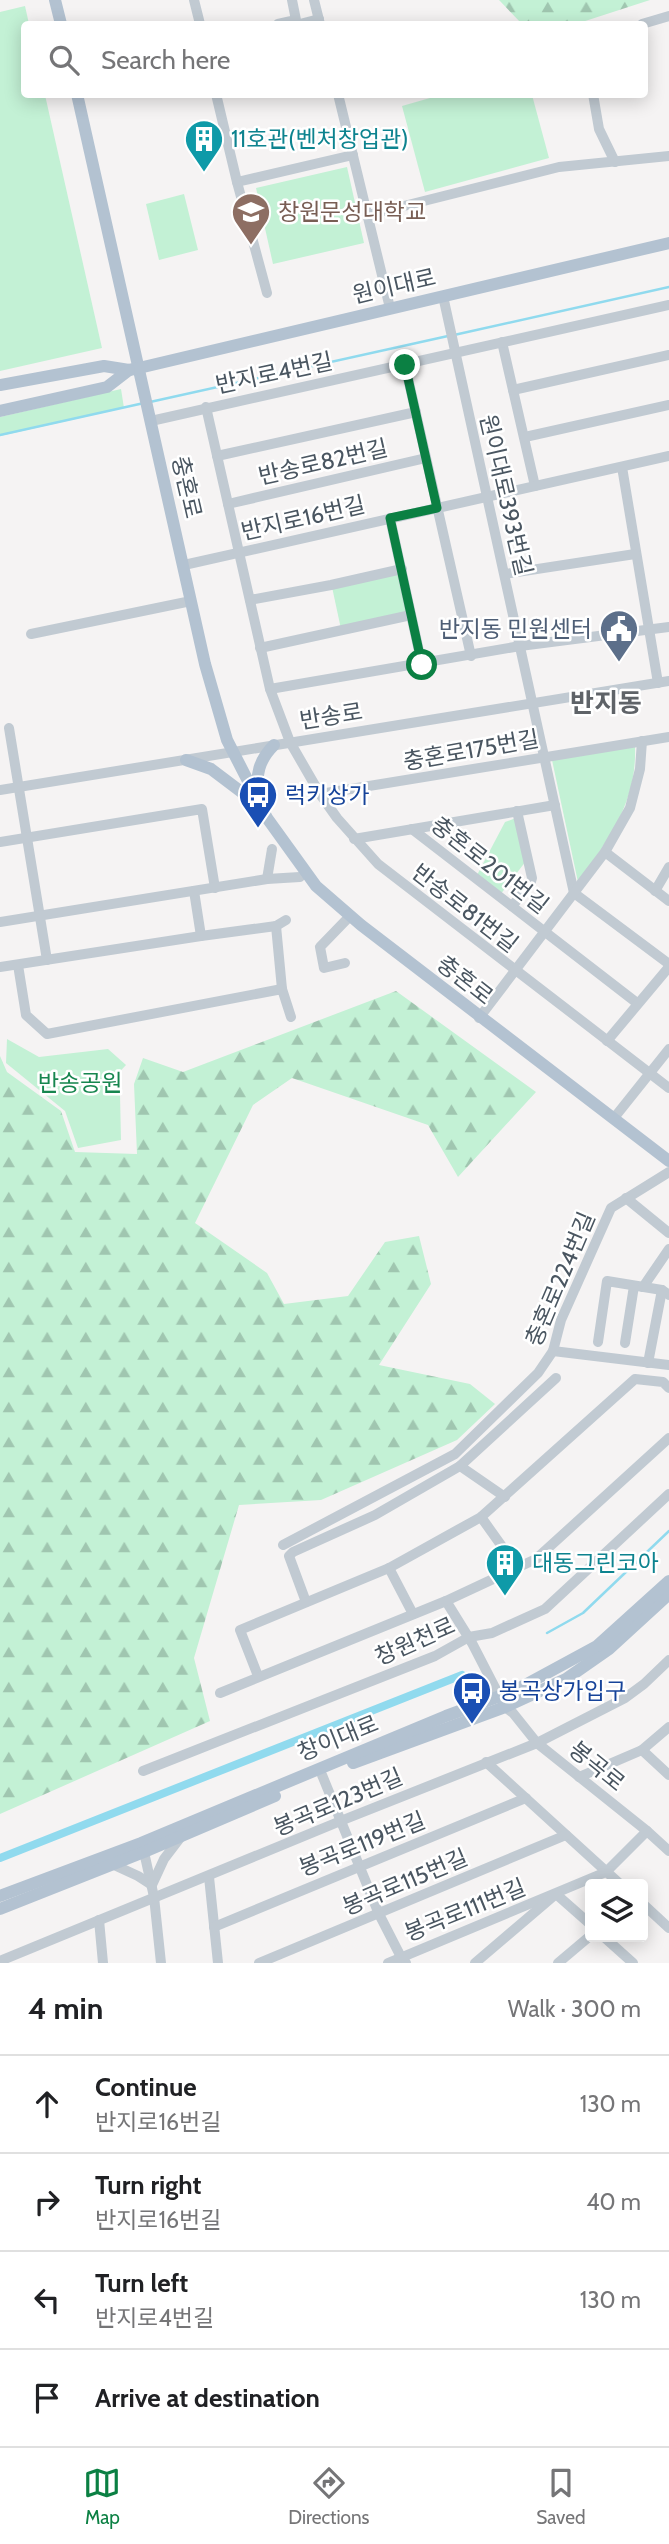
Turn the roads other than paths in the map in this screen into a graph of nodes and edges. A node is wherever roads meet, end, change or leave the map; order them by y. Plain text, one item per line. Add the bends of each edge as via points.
1 (55, 0) edge
2 (194, 0) edge
3 (292, 0) edge
4 (314, 0) edge
5 (669, 16) edge
6 (60, 21) edge
7 (199, 21) edge
8 (297, 21) edge
9 (320, 21) edge
10 (648, 22) edge
11 (78, 98) edge
12 (217, 98) edge
13 (339, 98) edge
14 (594, 98) edge
15 (353, 155) junction
16 (669, 156) edge
17 (615, 162) junction
18 (237, 182) junction
19 (368, 215) junction
20 (669, 243) edge
21 (267, 293) dead end
22 (443, 296) junction
23 (669, 305) edge
24 (390, 308) junction
25 (502, 342) junction
26 (454, 354) junction
27 (669, 355) edge
28 (405, 365) junction
29 (134, 369) junction
30 (0, 385) edge
31 (513, 390) junction
32 (669, 405) edge
33 (206, 407) junction
34 (0, 411) edge
35 (416, 412) junction
36 (150, 418) junction
37 (525, 437) junction
38 (218, 456) junction
39 (669, 456) edge
40 (426, 458) junction
41 (622, 467) junction
42 (535, 486) junction
43 (486, 497) junction
44 (228, 504) junction
45 (437, 508) junction
46 (390, 518) junction
47 (238, 552) junction
48 (635, 554) junction
49 (184, 565) junction
50 (402, 569) junction
51 (505, 574) junction
52 (250, 600) junction
53 (191, 601) junction
54 (411, 615) junction
55 (669, 627) edge
56 (649, 630) junction
57 (31, 634) dead end
58 (520, 646) junction
59 (260, 648) junction
60 (471, 656) junction
61 (422, 665) junction
62 (664, 682) edge
63 (270, 689) junction
64 (533, 703) junction
65 (9, 728) dead end
66 (669, 737) edge
67 (642, 741) junction
68 (290, 742) junction
69 (274, 745) junction
70 (232, 752) junction
71 (545, 757) junction
72 (186, 760) junction
73 (20, 787) junction
74 (0, 790) edge
75 (320, 794) junction
76 (555, 805) junction
77 (261, 806) junction
78 (517, 811) junction
79 (412, 829) junction
80 (28, 837) junction
81 (354, 839) junction
82 (0, 842) edge
83 (272, 849) dead end
84 (604, 852) junction
85 (669, 867) edge
86 (300, 877) dead end
87 (267, 879) junction
88 (215, 888) junction
89 (194, 891) junction
90 (655, 891) junction
91 (574, 893) junction
92 (669, 901) edge
93 (512, 906) junction
94 (40, 916) junction
95 (351, 916) junction
96 (286, 920) dead end
97 (0, 922) edge
98 (276, 926) junction
99 (544, 932) junction
100 (201, 936) junction
101 (47, 960) junction
102 (345, 963) dead end
103 (18, 965) junction
104 (669, 965) edge
105 (0, 967) edge
106 (515, 971) junction
107 (282, 989) junction
108 (637, 1003) junction
109 (291, 1017) dead end
110 (479, 1018) junction
111 (607, 1041) junction
112 (669, 1049) edge
113 (650, 1073) junction
114 (669, 1088) edge
115 (614, 1118) junction
116 (669, 1161) edge
117 (669, 1172) edge
118 (626, 1198) junction
119 (669, 1233) edge
120 (669, 1249) edge
121 (639, 1286) junction
122 (666, 1293) edge
123 (598, 1342) dead end
124 (625, 1343) dead end
125 (553, 1351) junction
126 (648, 1363) junction
127 (669, 1365) edge
128 (556, 1378) dead end
129 (669, 1388) edge
130 (669, 1438) edge
131 (460, 1466) junction
132 (669, 1494) edge
133 (505, 1497) junction
134 (481, 1517) junction
135 (283, 1545) dead end
136 (516, 1566) junction
137 (389, 1568) junction
138 (669, 1581) edge
139 (669, 1594) edge
140 (446, 1601) junction
141 (306, 1602) junction
142 (413, 1614) junction
143 (471, 1640) junction
144 (669, 1660) edge
145 (258, 1676) junction
146 (220, 1693) dead end
147 (502, 1702) junction
148 (669, 1727) edge
149 (537, 1743) junction
150 (642, 1750) junction
151 (486, 1762) junction
152 (143, 1771) dead end
153 (669, 1774) edge
154 (323, 1775) junction
155 (579, 1777) junction
156 (526, 1798) junction
157 (342, 1820) junction
158 (647, 1831) junction
159 (566, 1835) junction
160 (180, 1837) junction
161 (142, 1848) junction
162 (669, 1851) edge
163 (112, 1864) junction
164 (359, 1867) junction
165 (606, 1872) junction
166 (208, 1877) junction
167 (614, 1879) edge
168 (152, 1885) junction
169 (556, 1894) junction
170 (0, 1896) edge
171 (154, 1897) junction
172 (0, 1909) edge
173 (648, 1909) edge
174 (379, 1913) junction
175 (99, 1920) junction
176 (585, 1920) edge
177 (214, 1927) junction
178 (669, 1928) edge
179 (585, 1940) edge
180 (610, 1942) edge
181 (403, 1960) edge
182 (0, 1961) edge
183 (103, 1963) edge
184 (161, 1963) edge
185 (218, 1963) edge
186 (259, 1963) edge
187 (388, 1963) edge
188 (475, 1963) edge
189 (558, 1963) edge
190 (633, 1963) edge

1 - 6 main road
2 - 7 street
3 - 8 street
4 - 9 street
5 - 10 street
11 - 29 main road
12 - 18 street
13 - 15 street
14 - 17 street via 599,129
15 - 18 street
15 - 19 street
16 - 17 street
17 - 19 street via 559,167
18 - 21 street
19 - 24 street
20 - 22 main road, 원이대로
22 - 24 main road, 원이대로
22 - 26 street, 원이대로393번길
23 - 25 street, 반지로4번길
24 - 29 main road, 원이대로
25 - 26 street, 반지로4번길
25 - 31 street
26 - 28 street, 반지로4번길
26 - 43 street, 원이대로393번길
27 - 31 street
28 - 33 street, 반지로4번길
28 - 35 street
29 - 30 main road, 원이대로 via 104,366
29 - 34 main road, 원이대로 via 107,387
29 - 36 main road, 충혼로
31 - 37 street
32 - 37 street
33 - 36 street, 반지로4번길
33 - 38 street
35 - 38 street, 반송로82번길
35 - 40 street
36 - 49 main road, 충혼로
37 - 42 street
38 - 44 street
39 - 41 street, 반지로16번길
40 - 44 street, 반송로82번길
40 - 45 street
41 - 42 street, 반지로16번길
41 - 48 street
42 - 43 street, 반지로16번길
43 - 45 street, 반지로16번길
43 - 51 street, 원이대로393번길
44 - 47 street
45 - 46 street, 반지로16번길
45 - 60 street
46 - 47 street, 반지로16번길
46 - 50 street, 반지로16번길
47 - 49 street, 반지로16번길
47 - 52 street
48 - 51 street
48 - 56 street
49 - 53 main road, 충혼로
50 - 52 street
50 - 54 street, 반지로16번길
51 - 58 street, 원이대로393번길
52 - 59 street
53 - 57 street
53 - 70 main road, 충혼로
54 - 59 street
54 - 61 street, 반지로16번길
55 - 56 street
56 - 58 street
56 - 62 street
58 - 60 street
58 - 64 street, 원이대로393번길
59 - 63 street
60 - 61 street
61 - 63 street
62 - 64 street, 반송로
63 - 68 street
64 - 68 street, 반송로
64 - 71 street, 원이대로393번길
65 - 73 street
66 - 67 street, 충혼로175번길
67 - 71 street, 충혼로175번길
67 - 84 street, 충혼로201번길 via 629,808
68 - 69 street, 반송로
68 - 75 street, 반송로81번길
69 - 70 street, 반송로
69 - 77 main road, 충혼로 via 257,777
70 - 72 street, 반송로
70 - 77 main road, 충혼로
71 - 75 street, 충혼로175번길
71 - 76 street, 원이대로393번길
72 - 73 street, 반송로
72 - 77 main road, 충혼로 via 211,769
73 - 74 street, 반송로
73 - 80 street
75 - 81 street, 반송로81번길
76 - 78 street
76 - 91 street, 원이대로393번길
77 - 95 main road, 충혼로 via 316,886
78 - 79 street
78 - 93 street via 532,878
79 - 81 street
79 - 93 street, 충혼로201번길
80 - 82 street
80 - 88 street via 202,808
80 - 94 street
81 - 106 street, 반송로81번길 via 388,873
83 - 87 street
84 - 90 street
84 - 91 street, 충혼로201번길
85 - 90 street
86 - 87 street
87 - 88 street
88 - 89 street
89 - 94 street
89 - 100 street
90 - 92 street
91 - 99 street, 충혼로201번길
91 - 104 street
93 - 99 street, 충혼로201번길
94 - 97 street
94 - 101 street
95 - 102 street via 320,947 324,968
95 - 110 main road, 충혼로
96 - 98 street
98 - 100 street
98 - 107 street
99 - 106 street, 충혼로201번길
99 - 108 street, 충혼로201번길
100 - 101 street
101 - 103 street
103 - 105 street
103 - 107 street via 26,1015 47,1034
104 - 108 street
106 - 110 street, 충혼로201번길
106 - 111 street, 반송로81번길
107 - 109 street
108 - 111 street
110 - 115 main road, 충혼로
111 - 113 street, 반송로81번길
112 - 113 street
113 - 114 street, 반송로81번길
113 - 115 street
115 - 116 main road, 충혼로
117 - 118 street, 충혼로224번길
118 - 119 street
118 - 125 street, 충혼로224번길 via 611,1208 561,1320
120 - 121 street
121 - 122 street
121 - 123 street via 607,1281
121 - 124 street
122 - 126 street
125 - 126 street
125 - 135 street, 충혼로224번길 via 538,1373 455,1454
126 - 127 street
128 - 131 street
129 - 133 street via 663,1382 635,1379
130 - 136 street via 536,1559
131 - 133 street
131 - 141 street via 375,1515 293,1552 289,1556
132 - 143 street, 창원천로 via 555,1602
133 - 134 street
134 - 136 street
134 - 137 street
136 - 140 street
137 - 141 street
137 - 142 street
138 - 147 main road, 창이대로 via 597,1646
139 - 147 main road, 창이대로 via 566,1679
140 - 142 street
140 - 143 street, 봉곡로
141 - 145 street via 240,1630
142 - 145 street
143 - 147 street, 봉곡로
143 - 152 street, 창원천로
144 - 149 street, 봉곡로123번길 via 625,1698
145 - 146 street
147 - 149 street, 봉곡로
147 - 154 main road, 창이대로
147 - 161 main road, 창이대로 via 446,1716
148 - 150 street
149 - 151 street, 봉곡로123번길
149 - 155 street, 봉곡로
150 - 153 street
150 - 155 street
151 - 156 street
151 - 157 street, 봉곡로123번길
154 - 157 street
154 - 160 main road, 창이대로
155 - 158 street, 봉곡로
156 - 159 street
156 - 164 street, 봉곡로119번길
157 - 164 street
157 - 166 street, 봉곡로123번길
158 - 162 street, 봉곡로
158 - 165 street, 봉곡로111번길
159 - 165 street
159 - 174 street, 봉곡로115번길
160 - 161 main road, 창이대로
160 - 168 street
161 - 163 main road, 창이대로
161 - 168 street
161 - 170 main road, 창이대로
163 - 168 street
163 - 172 main road, 창이대로
164 - 174 street
164 - 177 street, 봉곡로119번길
165 - 167 street
165 - 169 street, 봉곡로111번길
166 - 171 street, 봉곡로123번길
166 - 177 street
168 - 171 street
169 - 176 street, 봉곡로111번길
169 - 181 street, 봉곡로111번길
169 - 188 street
171 - 175 street, 봉곡로123번길
171 - 184 street
173 - 178 street
174 - 181 street
174 - 186 street, 봉곡로115번길
175 - 182 street, 봉곡로123번길
175 - 183 street
177 - 185 street
179 - 189 street
180 - 190 street
181 - 187 street, 봉곡로111번길

